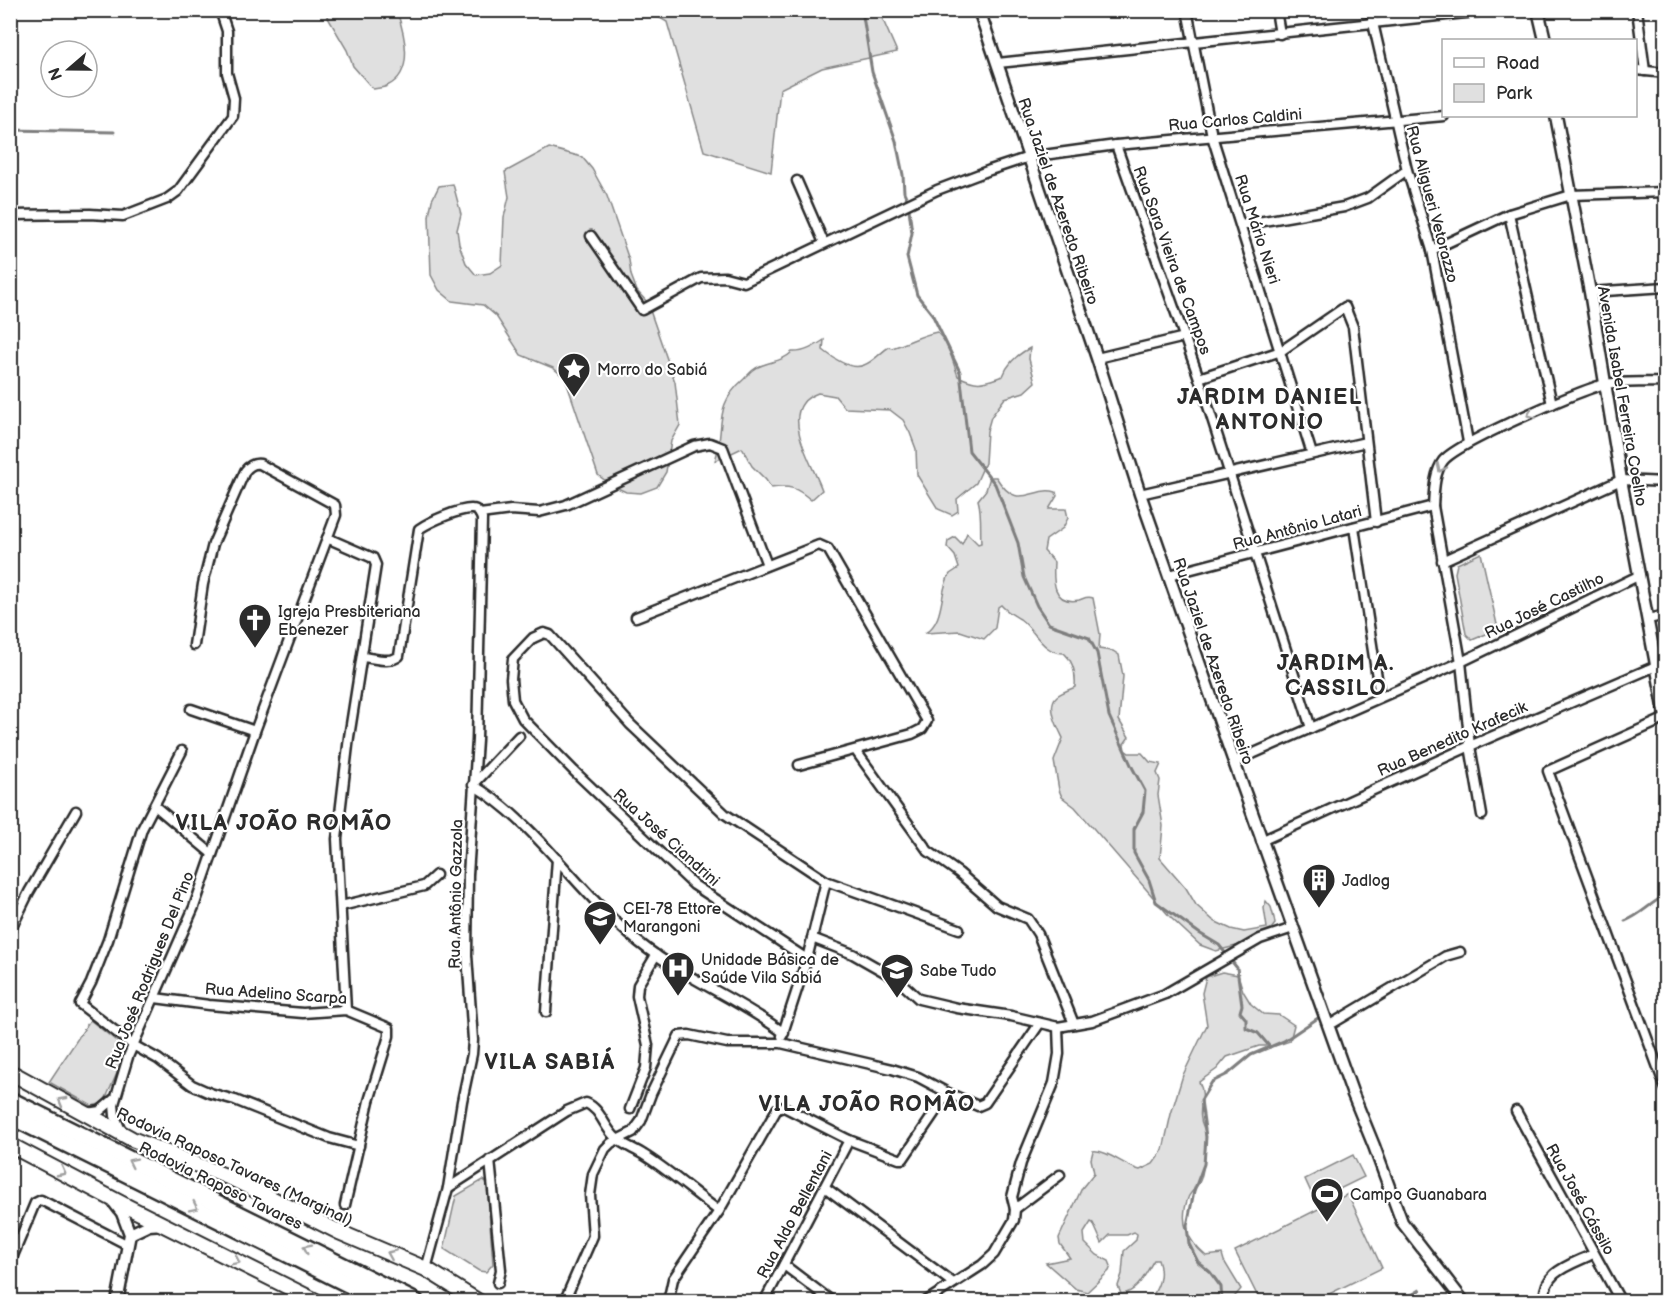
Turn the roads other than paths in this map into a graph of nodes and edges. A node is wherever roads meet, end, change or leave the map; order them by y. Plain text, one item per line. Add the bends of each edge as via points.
1 (220, 10) edge
2 (979, 10) edge
3 (1187, 10) edge
4 (1276, 10) edge
5 (1370, 10) edge
6 (1494, 10) edge
7 (1538, 10) edge
8 (1637, 10) edge
9 (1438, 14) edge
10 (1372, 24) junction
11 (1280, 34) junction
12 (1545, 39) edge
13 (1193, 43) junction
14 (998, 63) junction
15 (1637, 70) edge
16 (1645, 71) junction
17 (1665, 73) edge
18 (1442, 116) edge
19 (1556, 117) edge
20 (1395, 119) junction
21 (1212, 136) junction
22 (1116, 145) junction
23 (1029, 158) junction
24 (1407, 170) junction
25 (797, 181) dead end
26 (1665, 192) edge
27 (1571, 195) junction
28 (1509, 214) junction
29 (10, 215) edge
30 (1241, 225) junction
31 (591, 236) dead end
32 (824, 243) junction
33 (1432, 250) junction
34 (1665, 287) edge
35 (1590, 292) junction
36 (1185, 337) junction
37 (1281, 351) junction
38 (1097, 358) junction
39 (1199, 378) junction
40 (1665, 382) edge
41 (1605, 384) junction
42 (1552, 404) junction
43 (1366, 442) junction
44 (1468, 442) junction
45 (1312, 454) junction
46 (1230, 473) junction
47 (1621, 480) junction
48 (1665, 482) edge
49 (1140, 494) junction
50 (1433, 506) junction
51 (480, 514) junction
52 (1376, 522) junction
53 (1354, 527) junction
54 (327, 538) junction
55 (1256, 553) junction
56 (1443, 561) junction
57 (767, 566) junction
58 (1640, 575) junction
59 (1169, 576) junction
60 (1665, 615) edge
61 (636, 617) dead end
62 (1648, 619) junction
63 (194, 645) dead end
64 (363, 657) junction
65 (1461, 662) junction
66 (1656, 666) junction
67 (1380, 697) junction
68 (191, 709) dead end
69 (1665, 718) edge
70 (523, 719) junction
71 (1311, 728) junction
72 (533, 729) junction
73 (255, 731) junction
74 (519, 736) junction
75 (1470, 747) junction
76 (182, 751) dead end
77 (856, 751) junction
78 (1234, 762) junction
79 (799, 765) dead end
80 (473, 785) junction
81 (155, 806) junction
82 (76, 811) dead end
83 (1482, 815) dead end
84 (1262, 841) junction
85 (211, 854) junction
86 (557, 859) junction
87 (436, 875) dead end
88 (826, 881) junction
89 (341, 906) junction
90 (1293, 928) junction
91 (959, 929) dead end
92 (10, 931) edge
93 (812, 938) junction
94 (1460, 952) dead end
95 (656, 954) junction
96 (807, 959) junction
97 (154, 998) junction
98 (346, 1010) junction
99 (546, 1012) dead end
100 (1040, 1023) junction
101 (1074, 1024) junction
102 (1328, 1026) junction
103 (1058, 1027) junction
104 (784, 1033) junction
105 (781, 1043) junction
106 (133, 1045) junction
107 (10, 1071) edge
108 (1665, 1089) edge
109 (948, 1093) junction
110 (115, 1099) junction
111 (10, 1100) edge
112 (630, 1109) dead end
113 (1516, 1111) dead end
114 (81, 1112) junction
115 (10, 1116) edge
116 (123, 1135) junction
117 (617, 1140) junction
118 (849, 1140) junction
119 (10, 1145) edge
120 (359, 1146) junction
121 (490, 1160) junction
122 (1059, 1175) dead end
123 (448, 1188) junction
124 (826, 1188) junction
125 (111, 1198) junction
126 (345, 1205) dead end
127 (1015, 1209) junction
128 (719, 1211) junction
129 (163, 1224) junction
130 (130, 1234) junction
131 (128, 1245) junction
132 (1593, 1254) junction
133 (10, 1263) edge
134 (784, 1265) junction
135 (426, 1269) junction
136 (498, 1283) dead end
137 (953, 1283) junction
138 (672, 1299) edge
139 (117, 1302) edge
140 (318, 1302) edge
141 (384, 1302) edge
142 (416, 1302) edge
143 (479, 1302) edge
144 (564, 1302) edge
145 (764, 1302) edge
146 (833, 1302) edge
147 (925, 1302) edge
148 (1464, 1302) edge
149 (1545, 1302) edge
150 (1621, 1302) edge

1 - 29 street via 227,31 233,116 178,191 123,216
2 - 14 street, Rua Jaziel de Azeredo Ribeiro
3 - 13 street, Rua Mário Nieri
4 - 11 street
5 - 10 street, Rua Aligueri Vetorazzo
6 - 9 street
7 - 12 street
8 - 16 street
9 - 10 street
10 - 11 street
10 - 20 street, Rua Aligueri Vetorazzo
11 - 13 street
13 - 14 street
13 - 21 street, Rua Mário Nieri
14 - 23 street, Rua Jaziel de Azeredo Ribeiro
15 - 16 street
16 - 17 street
18 - 20 street, Rua Carlos Caldini
19 - 27 street, Avenida Isabel Ferreira Coelho
20 - 21 street, Rua Carlos Caldini
20 - 24 street, Rua Aligueri Vetorazzo
21 - 22 street, Rua Carlos Caldini
21 - 30 street, Rua Mário Nieri
22 - 23 street, Rua Carlos Caldini
22 - 36 street, Rua Sara Vieira de Campos
23 - 32 street, Rua Carlos Caldini via 961,180
23 - 38 street, Rua Jaziel de Azeredo Ribeiro
24 - 30 street via 1368,198 1344,207
24 - 33 street, Rua Aligueri Vetorazzo
25 - 32 street
26 - 27 street
27 - 28 street
27 - 35 street, Avenida Isabel Ferreira Coelho
28 - 33 street
28 - 42 street
30 - 37 street, Rua Mário Nieri
31 - 32 street, Rua Carlos Caldini via 642,310 701,278 725,277 744,282
33 - 44 street, Rua Aligueri Vetorazzo
34 - 35 street
35 - 41 street, Avenida Isabel Ferreira Coelho
36 - 38 street
36 - 39 street, Rua Sara Vieira de Campos
37 - 39 street
37 - 43 street via 1345,307 1353,327
37 - 45 street, Rua Mário Nieri
38 - 49 street, Rua Jaziel de Azeredo Ribeiro
39 - 46 street, Rua Sara Vieira de Campos
40 - 41 street
41 - 42 street
41 - 47 street, Avenida Isabel Ferreira Coelho
42 -> 44 street
43 - 45 street
43 - 52 street
44 -> 50 street via 1443,461 1435,482
45 - 46 street
46 - 49 street
46 - 55 street, Rua Sara Vieira de Campos
47 - 48 street
47 - 56 street
47 - 58 street, Avenida Isabel Ferreira Coelho
49 - 59 street, Rua Jaziel de Azeredo Ribeiro
50 - 52 street, Rua Antônio Latari
50 - 56 street
51 - 57 street via 539,512 566,505 694,446 710,443 723,448
51 - 64 street via 470,508 420,529 399,656 395,660
51 - 80 street, Rua Antônio Gazzola via 480,644
52 - 53 street, Rua Antônio Latari
53 - 55 street, Rua Antônio Latari
53 - 67 street
54 - 63 street, Rua José Rodrigues Del Pino via 336,515 337,508 332,503 260,464 249,466 213,544
54 - 64 street via 375,561
54 - 73 street, Rua José Rodrigues Del Pino
55 - 59 street, Rua Antônio Latari
55 - 71 street, Rua Sara Vieira de Campos
56 - 65 street
57 - 61 street
57 - 77 street via 819,545 828,549 927,721 912,734
58 - 62 street, Avenida Isabel Ferreira Coelho
58 - 65 street, Rua José Castilho
59 - 78 street, Rua Jaziel de Azeredo Ribeiro
60 - 62 street
62 - 66 street, Avenida Isabel Ferreira Coelho
64 - 89 street via 337,839
65 - 67 street, Rua José Castilho
65 - 75 street
66 - 69 street, Avenida Isabel Ferreira Coelho
66 - 75 street, Rua Benedito Krafecik
67 - 71 street, Rua José Castilho
68 - 73 street
69 - 108 street via 1548,771
70 - 72 street, Rua José Ciandrini
70 - 74 street
70 - 88 street via 513,700 513,658 533,638 544,633 725,814
71 - 78 street, Rua José Castilho
72 - 74 street
72 - 96 street, Rua José Ciandrini via 694,885
73 - 85 street, Rua José Rodrigues Del Pino
74 - 80 street
75 - 83 street
75 - 84 street, Rua Benedito Krafecik
76 - 81 street
77 - 79 street
77 - 101 street via 928,851 997,906 1028,919 1038,934
78 - 84 street, Rua Jaziel de Azeredo Ribeiro
80 - 86 street via 513,813
80 - 123 street, Rua Antônio Gazzola via 467,922 472,1054
81 - 85 street
81 - 106 street via 142,829 108,940 80,1004
82 - 92 street
84 - 90 street, Rua Jaziel de Azeredo Ribeiro
85 - 97 street, Rua José Rodrigues Del Pino via 194,907
86 - 95 street via 628,934
86 - 99 street
87 - 89 street via 424,886
88 - 91 street
88 - 93 street
89 - 98 street
90 - 101 street via 1260,939 1165,994
90 - 102 street, Rua Jaziel de Azeredo Ribeiro
93 - 96 street
93 - 100 street via 853,954 897,979 919,999
94 - 102 street via 1446,956
95 - 104 street
95 - 112 street via 638,985 648,1045 646,1068
96 - 104 street
97 - 98 street, Rua Adelino Scarpa via 303,1013
97 - 106 street, Rua José Rodrigues Del Pino
98 - 120 street, Rua Adelino Scarpa via 386,1025 390,1032
100 - 103 street
100 - 109 street via 986,1103 978,1106
101 - 103 street
102 - 148 street, Rua Jaziel de Azeredo Ribeiro via 1402,1222
103 - 127 street via 1054,1083 1021,1163 1012,1197
104 - 105 street
105 - 109 street via 892,1068
105 - 117 street via 727,1043 679,1036 641,1121 633,1132
106 - 110 street, Rua José Rodrigues Del Pino
106 - 120 street via 192,1085
114 -> 107 highway, Rodovia Raposo Tavares (Marginal)
109 - 118 street via 905,1157 899,1159
110 - 114 street via 100,1111
110 - 116 street, Rua José Rodrigues Del Pino via 115,1116
142 -> 111 highway, Rodovia Raposo Tavares
113 - 132 street, Rua José Cássilo
114 - 116 highway, Rodovia Raposo Tavares (Marginal)
115 -> 141 highway, Rodovia Raposo Tavares
135 -> 116 highway, Rodovia Raposo Tavares (Marginal) via 339,1232 233,1179
117 - 121 street via 590,1104 583,1102
117 - 128 street via 644,1155
117 - 144 street via 605,1149 593,1174 592,1236
118 - 124 street, Rua Aldo Bellentani
118 - 128 street via 781,1107 777,1109
119 -> 125 highway
120 - 126 street, Rua Adelino Scarpa
121 - 123 street
121 - 136 street via 501,1270
122 - 127 street
123 - 135 street, Rua Antônio Gazzola
124 - 134 street, Rua Aldo Bellentani
124 - 137 street
125 - 129 highway
125 - 130 street
127 - 137 street via 1014,1220 994,1254
128 - 138 street via 673,1279
129 - 130 street
129 -> 140 highway
130 - 131 street
131 - 133 street via 41,1200 34,1203
131 - 139 street
132 - 149 street via 1551,1275 1546,1283
132 - 150 street, Rua José Cássilo
134 - 145 street, Rua Aldo Bellentani
134 - 146 street
135 - 143 highway, Rodovia Raposo Tavares (Marginal)
137 - 147 street

